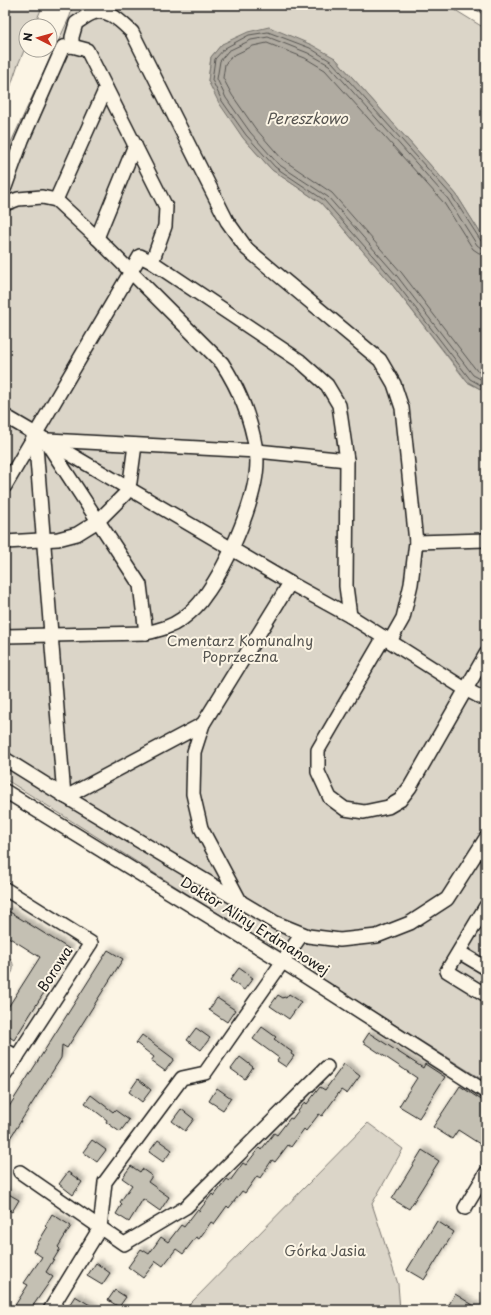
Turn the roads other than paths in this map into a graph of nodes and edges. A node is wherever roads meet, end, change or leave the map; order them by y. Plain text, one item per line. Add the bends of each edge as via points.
1 (72, 46) junction
2 (106, 88) junction
3 (135, 145) junction
4 (5, 187) edge
5 (56, 200) junction
6 (5, 204) edge
7 (97, 238) junction
8 (152, 262) junction
9 (131, 271) junction
10 (5, 416) edge
11 (40, 437) junction
12 (136, 445) junction
13 (257, 451) junction
14 (347, 460) junction
15 (5, 486) edge
16 (128, 488) junction
17 (98, 521) junction
18 (44, 540) junction
19 (486, 540) edge
20 (5, 542) edge
21 (416, 542) junction
22 (231, 549) junction
23 (290, 584) junction
24 (350, 616) junction
25 (146, 633) junction
26 (5, 636) edge
27 (51, 636) junction
28 (387, 639) junction
29 (486, 654) edge
30 (465, 689) junction
31 (486, 700) edge
32 (203, 724) junction
33 (5, 759) edge
34 (5, 791) edge
35 (65, 796) junction
36 (486, 838) edge
37 (5, 889) edge
38 (241, 902) junction
39 (486, 906) edge
40 (302, 934) junction
41 (459, 952) junction
42 (283, 962) junction
43 (486, 968) edge
44 (485, 992) edge
45 (5, 1050) edge
46 (17, 1057) junction
47 (326, 1067) dead end
48 (5, 1076) edge
49 (486, 1092) edge
50 (20, 1172) dead end
51 (486, 1173) edge
52 (465, 1208) dead end
53 (100, 1228) junction
54 (50, 1310) edge

1 - 2 street via 87,50
1 - 4 street via 63,47 22,140
1 - 21 street via 76,23 94,12 108,13 132,32 227,221 247,249 380,360 394,384 402,408
2 - 3 street
2 - 5 street
3 - 7 street
3 - 8 street via 166,207 165,226
5 - 6 street via 42,197 18,199
5 - 7 street
7 - 9 street
8 - 9 street via 140,256
8 - 14 street via 300,361 327,385 339,405
9 - 11 street
9 - 13 street via 222,363 243,402
10 - 11 street
11 - 12 street
11 - 15 street
11 - 16 street
11 - 17 street
11 - 18 street
12 - 13 street
12 - 16 street
13 - 14 street
13 - 22 street via 256,479 250,502
14 - 24 street via 346,586
16 - 17 street
16 - 22 street
17 - 18 street via 77,534
17 - 25 street via 140,585
18 - 20 street
18 - 27 street
19 - 21 street
21 - 28 street via 411,584 403,618
22 - 23 street
22 - 25 street via 216,580 203,599 183,619 166,628
23 - 24 street
23 - 32 street
24 - 28 street
25 - 27 street
26 - 27 street
27 - 35 street
28 - 30 street
28 - 30 street via 318,750 318,772 330,798 345,809 364,812 388,807 400,800 410,787
29 - 30 street
30 - 31 street
32 - 35 street
32 - 38 street via 194,752 193,794 201,828
33 - 35 street
34 - 42 street, Doktor Aliny Erdmanowej
35 - 38 street
36 - 40 street via 447,899 410,923 377,936 340,940
37 - 46 street, Borowa via 91,943
38 - 40 street via 276,923
39 - 41 street
40 - 42 street
41 - 43 street
41 - 44 street via 446,971
42 - 49 street, Doktor Aliny Erdmanowej
42 - 53 street via 205,1073 182,1078 105,1182
45 - 46 street
46 - 48 street, Borowa
47 - 53 street via 186,1207 124,1244
50 - 53 street
51 - 52 street
53 - 54 street

